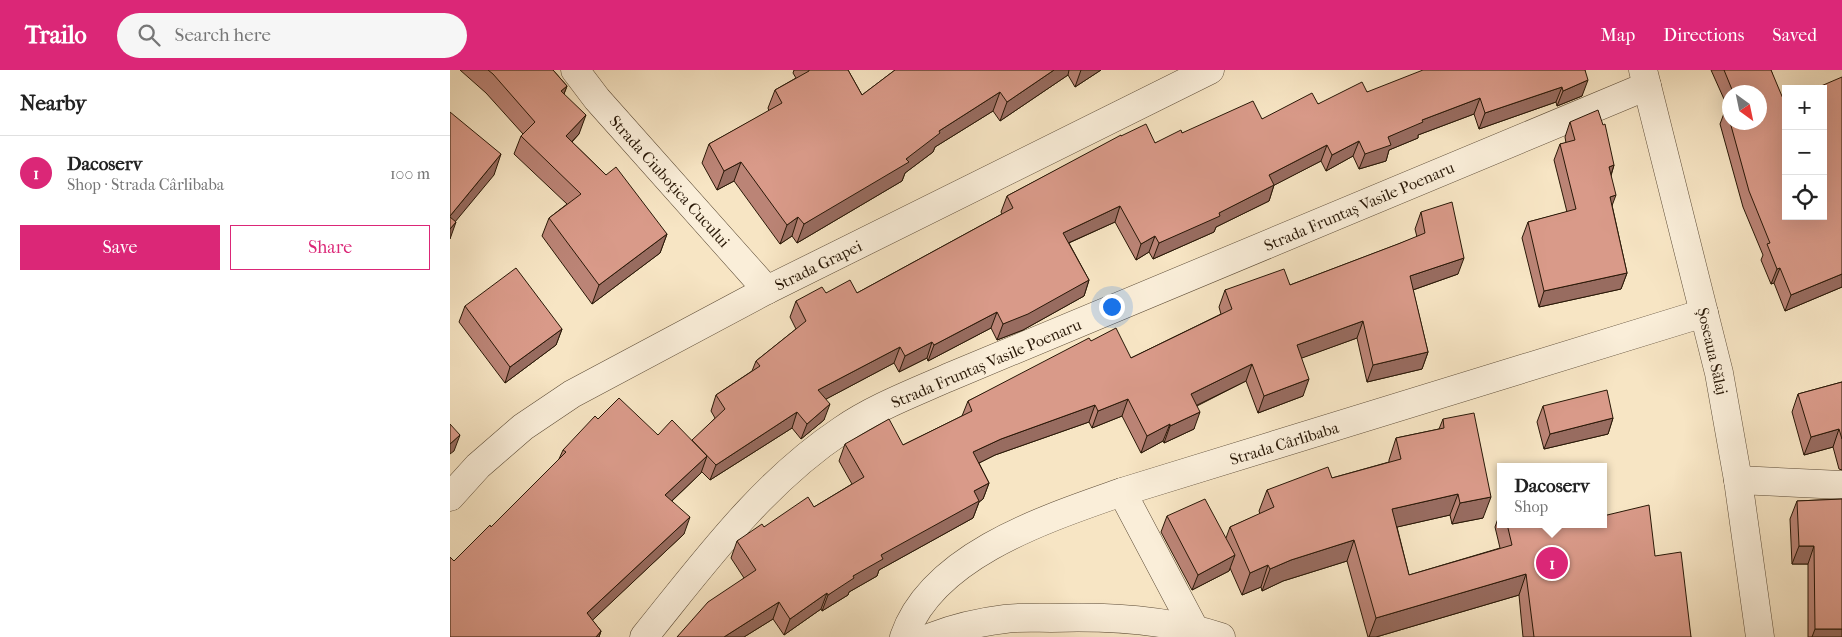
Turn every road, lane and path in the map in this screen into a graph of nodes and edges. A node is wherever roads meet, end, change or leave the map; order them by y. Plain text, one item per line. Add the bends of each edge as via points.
1 (575, 70) edge
2 (1210, 70) edge
3 (1645, 78) edge
4 (766, 290) junction
5 (1704, 313) junction
6 (1738, 480) junction
7 (1842, 485) edge
8 (1122, 492) junction
9 (450, 497) edge
10 (1011, 628) edge
11 (1194, 628) junction
12 (644, 637) edge
13 (904, 637) edge
14 (931, 637) edge
15 (1221, 637) edge
16 (1760, 637) edge

1 - 4 street, Strada Ciuboțica Cucului via 597,100
2 - 4 street, Strada Grapei
3 - 5 street, Șoseaua Sălaj
3 - 12 street, Strada Fruntaș Vasile Poenaru via 946,378 842,429 797,463 760,497
4 - 9 street, Strada Grapei via 572,394 523,427 478,466
5 - 6 street, Șoseaua Sălaj via 1719,374
5 - 8 street, Strada Cârlibaba
6 - 7 street
6 - 16 street, Șoseaua Sălaj
8 - 11 street
8 - 13 street, Strada Cârlibaba via 1051,517 980,552 953,571 923,600
10 - 11 street via 1089,617
10 - 14 street via 950,630
11 - 15 street

